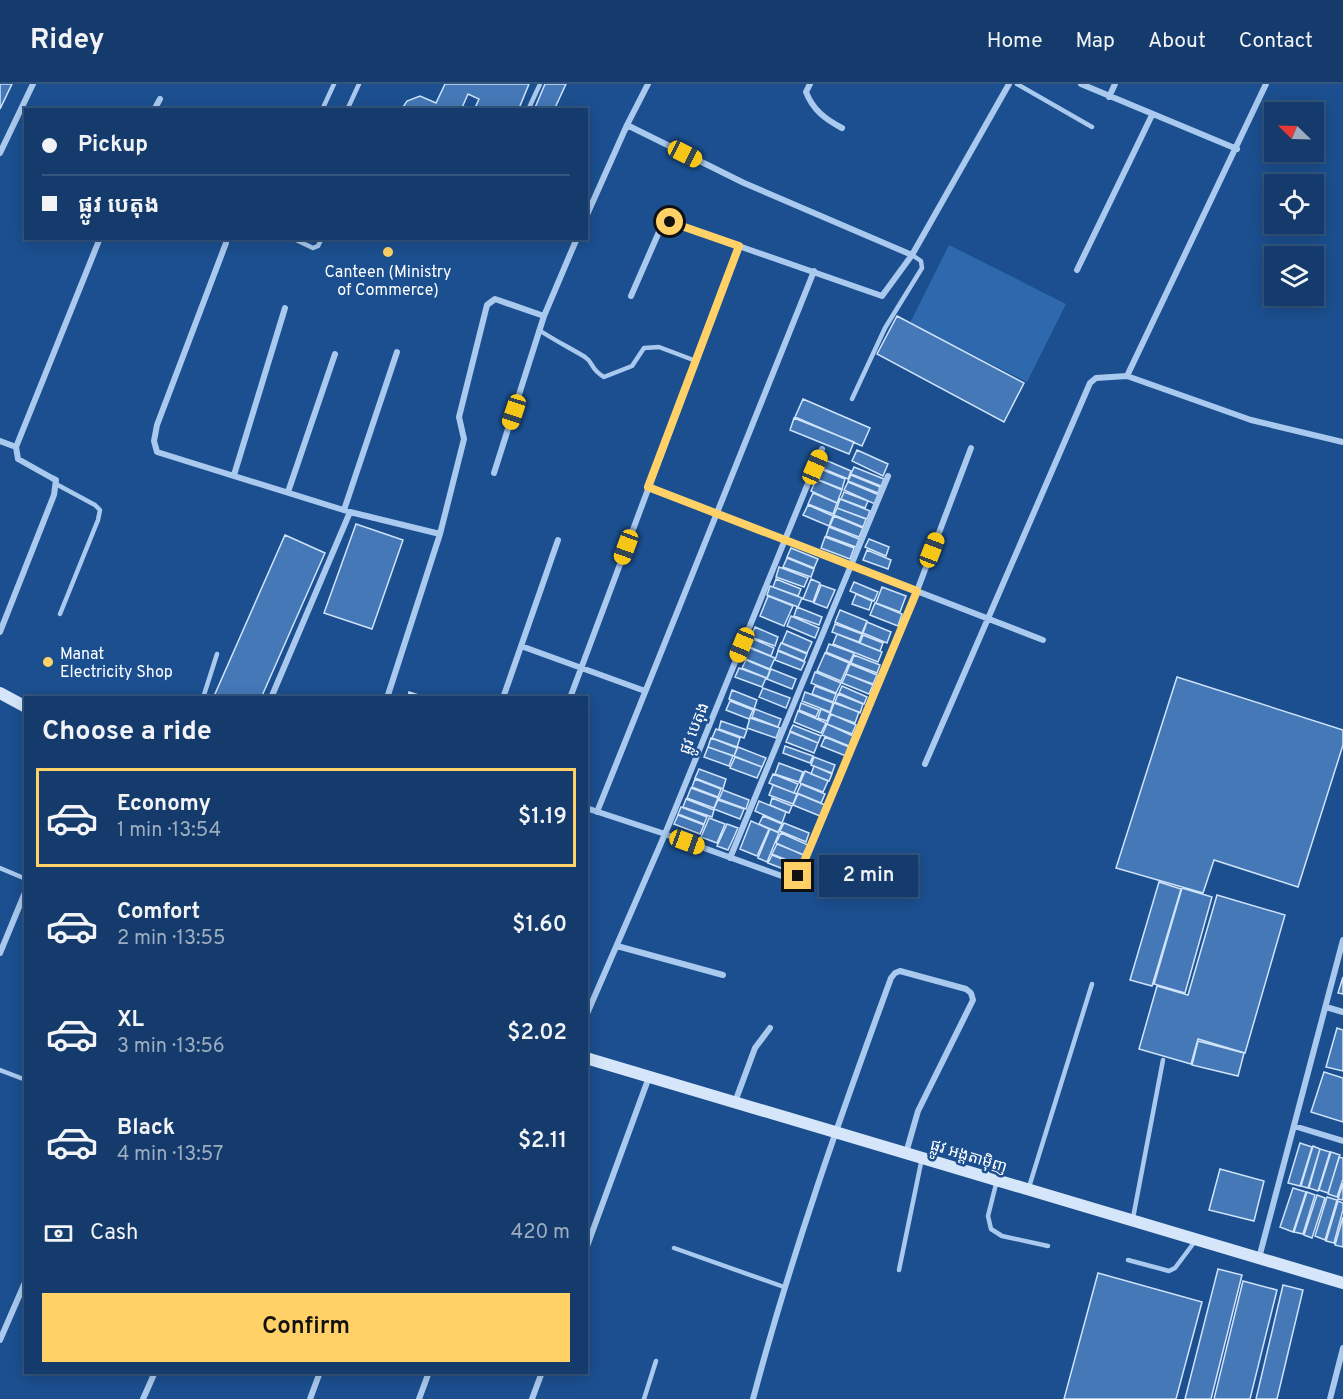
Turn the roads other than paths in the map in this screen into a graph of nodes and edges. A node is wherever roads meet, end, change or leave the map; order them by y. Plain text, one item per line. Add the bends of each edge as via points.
1 (33, 84) edge
2 (334, 84) edge
3 (359, 84) edge
4 (540, 84) edge
5 (648, 84) edge
6 (810, 84) edge
7 (1009, 84) edge
8 (1017, 84) edge
9 (1081, 84) edge
10 (1115, 84) edge
11 (1266, 84) edge
12 (1109, 97) junction
13 (160, 99) dead end
14 (155, 108) edge
15 (323, 108) edge
16 (348, 108) edge
17 (529, 108) edge
18 (1152, 115) junction
19 (627, 125) junction
20 (1092, 127) dead end
21 (842, 128) dead end
22 (1237, 149) junction
23 (0, 153) edge
24 (588, 213) edge
25 (99, 240) edge
26 (296, 240) edge
27 (321, 240) edge
28 (576, 240) edge
29 (226, 243) dead end
30 (739, 246) junction
31 (912, 255) junction
32 (1077, 270) dead end
33 (814, 271) junction
34 (631, 296) dead end
35 (285, 308) dead end
36 (544, 316) junction
37 (539, 330) junction
38 (397, 352) dead end
39 (335, 354) dead end
40 (696, 361) junction
41 (1126, 376) junction
42 (852, 399) dead end
43 (0, 441) edge
44 (1343, 442) edge
45 (16, 447) junction
46 (971, 448) dead end
47 (822, 449) dead end
48 (494, 473) dead end
49 (234, 475) junction
50 (888, 476) dead end
51 (56, 484) junction
52 (648, 487) junction
53 (288, 492) junction
54 (347, 511) junction
55 (716, 513) junction
56 (440, 534) junction
57 (558, 540) dead end
58 (784, 540) junction
59 (850, 565) junction
60 (917, 591) junction
61 (60, 614) dead end
62 (989, 619) junction
63 (0, 632) edge
64 (1043, 640) dead end
65 (521, 646) junction
66 (217, 654) dead end
67 (581, 668) junction
68 (645, 691) junction
69 (0, 693) edge
70 (204, 696) edge
71 (272, 696) edge
72 (388, 696) edge
73 (504, 696) edge
74 (571, 696) edge
75 (24, 705) edge
76 (925, 764) dead end
77 (588, 809) edge
78 (597, 812) junction
79 (665, 834) junction
80 (730, 858) junction
81 (0, 868) edge
82 (24, 878) edge
83 (24, 895) edge
84 (1343, 940) edge
85 (617, 946) junction
86 (0, 953) edge
87 (723, 975) dead end
88 (1092, 984) dead end
89 (1326, 1007) junction
90 (588, 1011) edge
91 (1343, 1012) edge
92 (770, 1028) dead end
93 (588, 1059) edge
94 (1163, 1060) dead end
95 (0, 1070) edge
96 (649, 1077) junction
97 (24, 1079) edge
98 (735, 1102) junction
99 (1294, 1126) junction
100 (834, 1132) junction
101 (1343, 1141) edge
102 (906, 1153) junction
103 (922, 1158) junction
104 (997, 1180) junction
105 (1028, 1190) junction
106 (1133, 1221) junction
107 (1196, 1240) junction
108 (588, 1244) edge
109 (1048, 1246) dead end
110 (674, 1248) dead end
111 (1259, 1258) junction
112 (1128, 1260) dead end
113 (899, 1270) dead end
114 (1343, 1283) edge
115 (24, 1285) edge
116 (784, 1287) junction
117 (0, 1340) edge
118 (1343, 1348) edge
119 (656, 1361) dead end
120 (154, 1374) edge
121 (319, 1374) edge
122 (428, 1374) edge
123 (541, 1374) edge
124 (143, 1399) edge
125 (310, 1399) edge
126 (419, 1399) edge
127 (532, 1399) edge
128 (644, 1399) edge
129 (753, 1399) edge
130 (1330, 1399) edge

1 - 23 street
2 - 15 lane
3 - 16 lane
4 - 17 lane
5 - 19 street
6 - 21 street via 806,92 811,105
7 - 31 street
8 - 20 lane
9 - 12 street
10 - 12 street
11 - 22 street
12 - 18 street
13 - 14 street
18 - 22 street
18 - 32 street
19 - 24 street
19 - 31 street via 744,183
22 - 41 street
25 - 45 street
26 - 27 lane via 313,248
28 - 36 street
29 - 49 street via 154,441 157,452
30 - 33 street
30 - 34 street via 666,222
30 - 40 street
31 - 33 street via 882,296
31 - 42 lane via 921,261 922,268 885,328
33 - 55 street
35 - 49 street
36 - 37 street
36 - 56 street via 495,299 488,305 459,417 464,439
37 - 40 lane via 588,359 594,371 604,377 632,366 645,348 659,347
37 - 48 street
38 - 54 street
39 - 53 street
40 - 52 street
41 - 44 street via 1251,420
41 - 62 street via 1096,378 1090,383
43 - 45 street
45 - 51 street via 18,459 56,480
46 - 60 street
47 - 58 street, ផ្លូវ បេតុង
49 - 53 street
50 - 59 street
51 - 61 lane via 100,510
51 - 63 street
52 - 55 street
52 - 67 street
53 - 54 street
54 - 56 street
54 - 71 street
55 - 58 street
55 - 68 street
56 - 72 street
57 - 65 street
58 - 59 street
58 - 79 street, ផ្លូវ បេតុង
59 - 60 street
59 - 80 street
60 - 62 street
60 - 80 street via 798,876 788,880
62 - 64 street
62 - 76 street
65 - 67 street
65 - 73 street
66 - 70 lane
67 - 68 street
67 - 74 street
68 - 78 street
69 - 75 street
77 - 78 street
78 - 79 street
79 - 80 street
79 - 85 street, ផ្លូវ បេតុង
81 - 82 lane
83 - 86 street
84 - 89 street
85 - 87 street
85 - 90 street, ផ្លូវ បេតុង
88 - 105 lane
89 - 91 street
89 - 99 street
92 - 98 street via 755,1048
93 - 96 street, ផ្លូវ អង្តតាម៉ិញ
94 - 106 lane
95 - 97 lane
96 - 98 street, ផ្លូវ អង្តតាម៉ិញ
96 - 108 street
98 - 100 street, ផ្លូវ អង្តតាម៉ិញ
99 - 101 street
99 - 111 street
100 - 102 street, ផ្លូវ អង្តតាម៉ិញ
100 - 102 street via 895,973 900,971 966,989 974,1000 918,1111
100 - 116 street
102 - 103 street, ផ្លូវ អង្តតាម៉ិញ
103 - 104 street, ផ្លូវ អង្តតាម៉ិញ
103 - 113 lane
104 - 105 street, ផ្លូវ អង្តតាម៉ិញ
104 - 109 lane via 988,1216 991,1229 1002,1236
105 - 106 street, ផ្លូវ អង្តតាម៉ិញ
106 - 107 street, ផ្លូវ អង្តតាម៉ិញ
107 - 111 street, ផ្លូវ អង្តតាម៉ិញ
107 - 112 lane via 1169,1271
110 - 116 lane
111 - 114 street, ផ្លូវ អង្តតាម៉ិញ
115 - 117 street
116 - 129 street
118 - 130 street
119 - 128 lane
120 - 124 street
121 - 125 street
122 - 126 street
123 - 127 street

